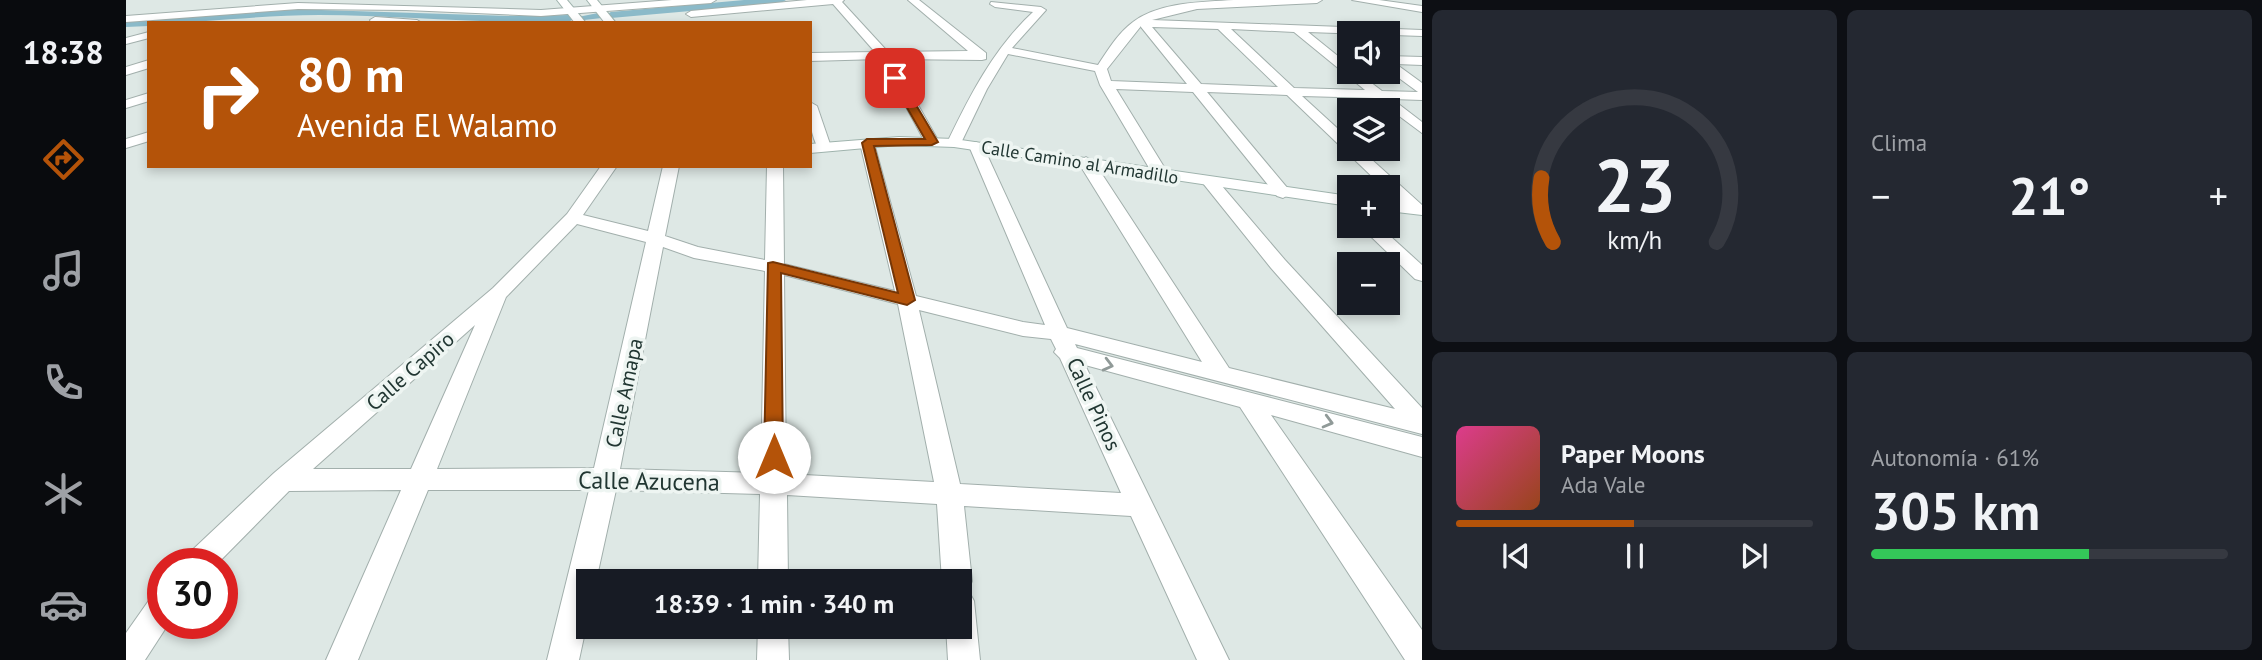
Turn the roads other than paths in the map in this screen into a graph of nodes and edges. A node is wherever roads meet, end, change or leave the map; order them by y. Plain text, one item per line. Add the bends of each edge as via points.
1 (242, 0) edge
2 (484, 0) edge
3 (562, 0) edge
4 (592, 0) edge
5 (711, 0) edge
6 (836, 0) edge
7 (913, 0) edge
8 (1157, 0) edge
9 (1317, 0) edge
10 (1357, 0) edge
11 (991, 2) edge
12 (405, 4) edge
13 (1179, 7) junction
14 (600, 9) junction
15 (1422, 9) edge
16 (233, 10) junction
17 (572, 11) junction
18 (491, 12) junction
19 (678, 15) dead end
20 (695, 18) edge
21 (126, 19) edge
22 (290, 19) dead end
23 (360, 19) dead end
24 (623, 19) dead end
25 (258, 21) edge
26 (376, 21) edge
27 (579, 21) edge
28 (609, 21) edge
29 (614, 21) edge
30 (1027, 22) junction
31 (1142, 23) junction
32 (1222, 27) junction
33 (147, 29) edge
34 (1297, 29) junction
35 (126, 31) edge
36 (1422, 33) edge
37 (147, 36) edge
38 (126, 41) edge
39 (1004, 50) junction
40 (978, 54) junction
41 (884, 55) junction
42 (812, 57) edge
43 (1337, 61) edge
44 (1422, 61) edge
45 (1400, 62) edge
46 (993, 63) junction
47 (147, 65) edge
48 (1101, 69) junction
49 (126, 71) edge
50 (1400, 72) edge
51 (1366, 84) edge
52 (1106, 85) junction
53 (1197, 88) junction
54 (1422, 89) edge
55 (1289, 92) junction
56 (1378, 94) junction
57 (1422, 96) edge
58 (147, 98) edge
59 (126, 104) edge
60 (812, 118) edge
61 (1422, 129) edge
62 (1337, 136) edge
63 (147, 137) edge
64 (932, 142) junction
65 (867, 143) junction
66 (126, 144) edge
67 (965, 145) junction
68 (817, 148) edge
69 (1364, 161) edge
70 (1086, 162) junction
71 (608, 168) edge
72 (671, 168) edge
73 (775, 168) edge
74 (1161, 174) junction
75 (1210, 182) junction
76 (1283, 193) junction
77 (1337, 202) edge
78 (1400, 208) edge
79 (1419, 210) edge
80 (573, 218) junction
81 (1381, 238) edge
82 (657, 239) junction
83 (773, 267) junction
84 (1422, 275) edge
85 (500, 292) junction
86 (907, 300) junction
87 (1023, 329) junction
88 (1059, 333) junction
89 (1072, 356) junction
90 (1221, 373) junction
91 (1248, 401) junction
92 (1422, 425) edge
93 (1422, 447) edge
94 (422, 479) junction
95 (605, 479) junction
96 (283, 480) junction
97 (774, 484) junction
98 (950, 496) junction
99 (1141, 505) junction
100 (213, 548) edge
101 (774, 569) edge
102 (956, 569) edge
103 (147, 629) edge
104 (774, 639) edge
105 (962, 639) edge
106 (1422, 656) edge
107 (126, 660) edge
108 (342, 660) edge
109 (563, 660) edge
110 (774, 660) edge
111 (964, 660) edge
112 (1213, 660) edge

1 - 16 street
2 - 18 street
3 - 17 street
4 - 14 street
5 - 14 street
6 - 20 street
6 - 41 street
7 - 40 street
8 - 13 street
9 - 13 street
10 - 15 street
11 - 30 street
11 - 30 street via 1040,9
12 - 16 street
12 - 18 street
13 - 31 street
14 - 17 street
14 - 28 street
16 - 21 street
17 - 18 street
17 - 27 street
19 - 20 street
22 - 25 street
23 - 26 street
24 - 29 street
30 - 39 street
31 - 32 street
31 - 48 street
31 - 53 street
32 - 34 street
32 - 55 street
33 - 35 street
34 - 36 street
34 - 43 street
37 - 38 street
39 - 46 street
39 - 48 street
40 - 41 street
40 - 46 street
41 - 42 street
41 - 64 street
44 - 45 street
46 - 67 street
47 - 49 street
48 - 52 street
50 - 54 street
51 - 56 street
52 - 53 street
52 - 74 street
53 - 55 street
53 - 76 street
55 - 56 street
55 - 62 street
56 - 57 street
56 - 61 street
58 - 59 street
60 - 68 street
63 - 66 street
64 - 65 street, Calle Camino al Armadillo
64 - 67 street, Calle Camino al Armadillo
65 - 68 street, Calle Camino al Armadillo
65 - 86 street
67 - 70 street, Calle Camino al Armadillo
67 - 88 street, Calle Pinos
69 - 79 street
70 - 74 street, Calle Camino al Armadillo
70 - 90 street
71 - 80 street, Calle Capiro
72 - 82 street, Calle Amapa
73 - 83 street
74 - 75 street, Calle Camino al Armadillo
75 - 76 street, Calle Camino al Armadillo
75 - 92 street
76 - 77 street, Calle Camino al Armadillo
78 - 79 street
80 - 82 street
80 - 85 street, Calle Capiro
81 - 84 street
82 - 83 street via 694,252
82 - 95 street, Calle Amapa
83 - 86 street
83 - 97 street
85 - 94 street
85 - 96 street, Calle Capiro
86 - 87 street
86 - 98 street
87 - 88 street
87 - 89 street
88 - 89 street, Calle Pinos
88 - 90 street
89 -> 91 street
89 - 99 street, Calle Pinos
90 - 92 street
91 -> 93 street
91 - 106 street
94 - 95 street, Calle Azucena
94 - 96 street, Calle Azucena
94 - 108 street
95 - 97 street, Calle Azucena
95 - 109 street, Calle Amapa
96 - 100 street, Calle Capiro
97 - 98 street, Calle Azucena
97 - 101 street
98 - 99 street, Calle Azucena
98 - 102 street
99 - 112 street, Calle Pinos
103 - 107 street
104 - 110 street
105 - 111 street

